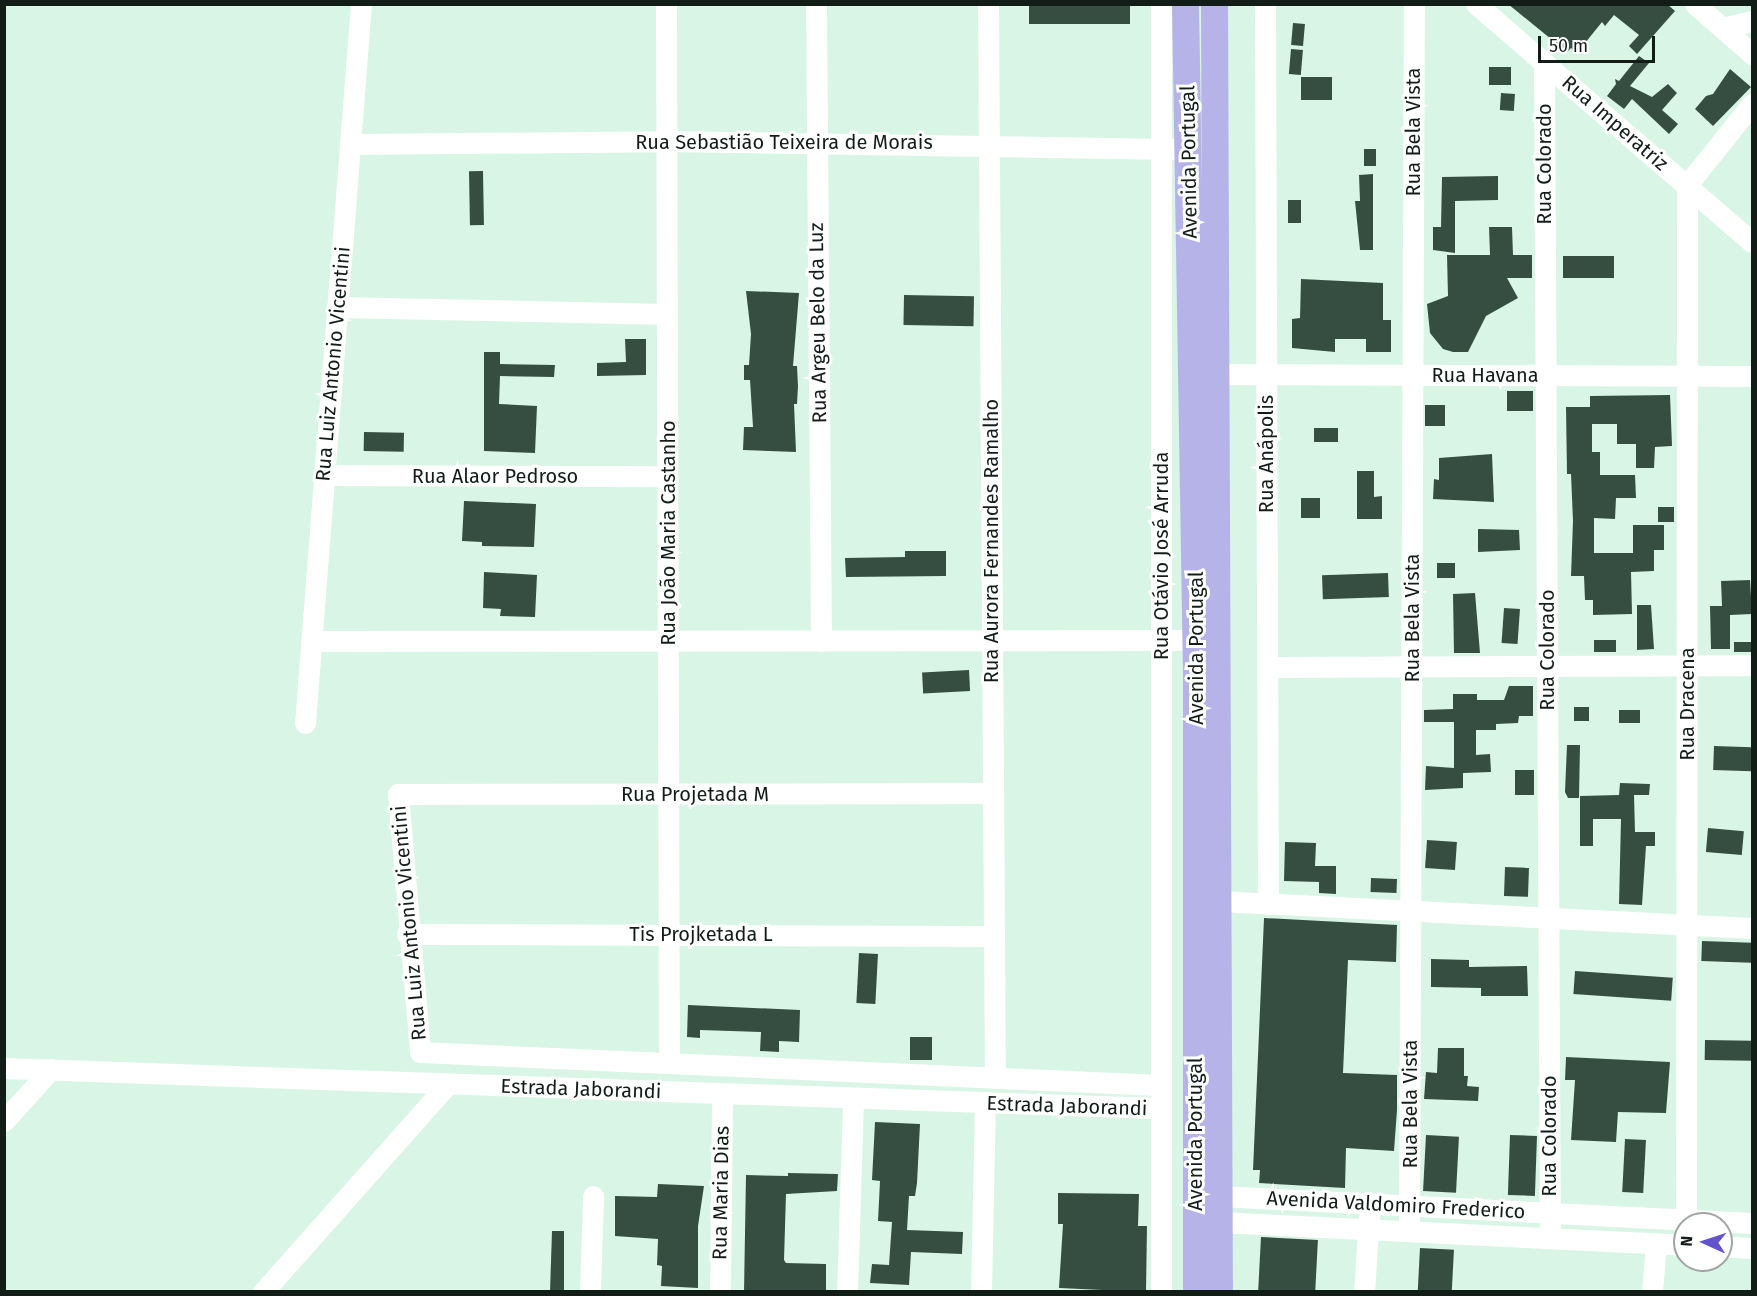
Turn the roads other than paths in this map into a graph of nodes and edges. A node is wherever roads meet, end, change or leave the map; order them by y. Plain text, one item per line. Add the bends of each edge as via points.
1 (361, 4) edge
2 (666, 4) edge
3 (816, 4) edge
4 (988, 4) edge
5 (1161, 4) edge
6 (1185, 4) edge
7 (1214, 4) edge
8 (1265, 4) edge
9 (1414, 4) edge
10 (1476, 4) edge
11 (1695, 4) edge
12 (1752, 21) edge
13 (1723, 28) junction
14 (1752, 54) edge
15 (1544, 62) junction
16 (1752, 104) edge
17 (666, 141) junction
18 (988, 143) junction
19 (351, 144) junction
20 (816, 144) junction
21 (1190, 148) junction
22 (1217, 148) junction
23 (1161, 149) junction
24 (1687, 185) junction
25 (1752, 242) edge
26 (337, 307) junction
27 (667, 314) junction
28 (1218, 374) junction
29 (1266, 374) junction
30 (1412, 374) junction
31 (1545, 375) junction
32 (1687, 375) junction
33 (1752, 376) edge
34 (324, 475) junction
35 (667, 476) junction
36 (992, 640) junction
37 (1160, 640) junction
38 (1196, 640) junction
39 (311, 641) junction
40 (821, 641) junction
41 (668, 642) junction
42 (1686, 665) junction
43 (1752, 665) edge
44 (1547, 666) junction
45 (1267, 667) junction
46 (1411, 667) junction
47 (305, 723) dead end
48 (993, 793) junction
49 (398, 794) joint
50 (667, 794) junction
51 (1219, 901) junction
52 (1268, 904) junction
53 (1411, 911) junction
54 (1549, 917) junction
55 (1687, 924) junction
56 (1752, 928) edge
57 (407, 934) junction
58 (669, 934) junction
59 (994, 936) junction
60 (669, 1062) junction
61 (4, 1068) edge
62 (51, 1069) junction
63 (995, 1078) junction
64 (447, 1085) junction
65 (1159, 1085) junction
66 (722, 1094) junction
67 (853, 1100) junction
68 (985, 1104) junction
69 (1158, 1108) junction
70 (4, 1121) edge
71 (592, 1196) dead end
72 (1369, 1203) junction
73 (1409, 1206) junction
74 (1219, 1209) junction
75 (1686, 1212) edge
76 (1549, 1213) junction
77 (1673, 1221) edge
78 (1733, 1223) edge
79 (1752, 1223) edge
80 (1368, 1229) junction
81 (1409, 1231) junction
82 (1550, 1238) junction
83 (1656, 1243) junction
84 (1673, 1244) edge
85 (1733, 1247) edge
86 (1752, 1248) edge
87 (263, 1292) edge
88 (590, 1292) edge
89 (720, 1292) edge
90 (847, 1292) edge
91 (981, 1292) edge
92 (1161, 1292) edge
93 (1196, 1292) edge
94 (1219, 1292) edge
95 (1364, 1292) edge
96 (1653, 1292) edge

1 - 19 street, Rua Luiz Antonio Vicentini
2 - 17 street, Rua João Maria Castanho
3 - 20 street, Rua Argeu Belo da Luz
4 - 18 street, Rua Aurora Fernandes Ramalho
5 - 23 street, Rua Otávio José Arruda
6 - 21 main road, Avenida Portugal
7 - 22 main road, Avenida Portugal
8 - 29 street, Rua Anápolis
9 - 30 street, Rua Bela Vista
10 - 15 street, Rua Imperatriz
11 - 13 street
12 - 13 street
13 - 14 street
15 - 24 street, Rua Imperatriz
15 - 31 street, Rua Colorado
16 - 24 street
17 - 19 street, Rua Sebastião Teixeira de Morais
17 - 20 street, Rua Sebastião Teixeira de Morais
17 - 27 street, Rua João Maria Castanho
18 - 20 street, Rua Sebastião Teixeira de Morais
18 - 23 street, Rua Sebastião Teixeira de Morais
18 - 36 street, Rua Aurora Fernandes Ramalho
19 - 26 street, Rua Luiz Antonio Vicentini
20 - 40 street, Rua Argeu Belo da Luz
21 - 22 street, Rua Sebastião Teixeira de Morais
21 - 23 street, Rua Sebastião Teixeira de Morais
21 - 38 main road, Avenida Portugal
22 - 28 main road, Avenida Portugal
23 - 37 street, Rua Otávio José Arruda
24 - 25 street, Rua Imperatriz
24 - 32 street, Rua Dracena
26 - 27 street
26 - 34 street, Rua Luiz Antonio Vicentini
27 - 35 street, Rua João Maria Castanho
28 - 29 street, Rua Havana
28 - 51 main road, Avenida Portugal
29 - 30 street, Rua Havana
29 - 45 street, Rua Anápolis
30 - 31 street, Rua Havana
30 - 46 street, Rua Bela Vista
31 - 32 street, Rua Havana
31 - 44 street, Rua Colorado
32 - 33 street, Rua Havana
32 - 42 street, Rua Dracena
34 - 35 street, Rua Alaor Pedroso
34 - 39 street, Rua Luiz Antonio Vicentini
35 - 41 street, Rua João Maria Castanho
36 - 37 street
36 - 40 street
36 - 48 street, Rua Aurora Fernandes Ramalho
37 - 38 street
37 - 65 street, Rua Otávio José Arruda
38 - 93 main road, Avenida Portugal
39 - 41 street
39 - 47 street, Rua Luiz Antonio Vicentini
40 - 41 street
41 - 50 street, Rua João Maria Castanho
42 - 43 street
42 - 44 street
42 - 55 street, Rua Dracena
44 - 46 street
44 - 54 street, Rua Colorado
45 - 46 street
45 - 52 street, Rua Anápolis
46 - 53 street, Rua Bela Vista
48 - 50 street, Rua Projetada M
48 - 59 street, Rua Aurora Fernandes Ramalho
49 - 50 street, Rua Projetada M
49 - 57 street, Rua Luiz Antonio Vicentini
50 - 58 street, Rua João Maria Castanho
51 - 52 street
51 - 74 main road, Avenida Portugal
52 - 53 street
53 - 54 street
53 - 73 street, Rua Bela Vista
54 - 55 street
54 - 76 street, Rua Colorado
55 - 56 street
55 - 75 street, Rua Dracena
57 - 58 street, Tis Projketada L
57 - 60 street, Rua Luiz Antonio Vicentini via 420,1052
58 - 59 street, Tis Projketada L
58 - 60 street, Rua João Maria Castanho
59 - 63 street, Rua Aurora Fernandes Ramalho
60 - 63 street
61 - 62 street, Estrada Jaborandi
62 - 64 street, Estrada Jaborandi
62 - 70 street
63 - 65 street
64 - 66 street, Estrada Jaborandi
64 - 87 street
65 - 69 street, Rua Otávio José Arruda
66 - 67 street, Estrada Jaborandi
66 - 89 street, Rua Maria Dias
67 - 68 street, Estrada Jaborandi
67 - 90 street
68 - 69 street, Estrada Jaborandi
68 - 91 street
69 - 92 street, Rua Otávio José Arruda
71 - 88 street
72 - 73 street, Avenida Valdomiro Frederico
72 - 74 street, Avenida Valdomiro Frederico
72 - 80 street
73 - 76 street, Avenida Valdomiro Frederico
73 - 81 street, Rua Bela Vista
74 - 80 street, Avenida Valdomiro Frederico
74 - 94 main road, Avenida Portugal
76 - 77 street, Avenida Valdomiro Frederico
76 - 82 street, Rua Colorado
78 - 79 street, Avenida Valdomiro Frederico
80 - 81 street, Avenida Valdomiro Frederico
80 - 95 street
81 - 82 street, Avenida Valdomiro Frederico
82 - 83 street, Avenida Valdomiro Frederico
83 - 84 street, Avenida Valdomiro Frederico
83 - 96 street
85 - 86 street

